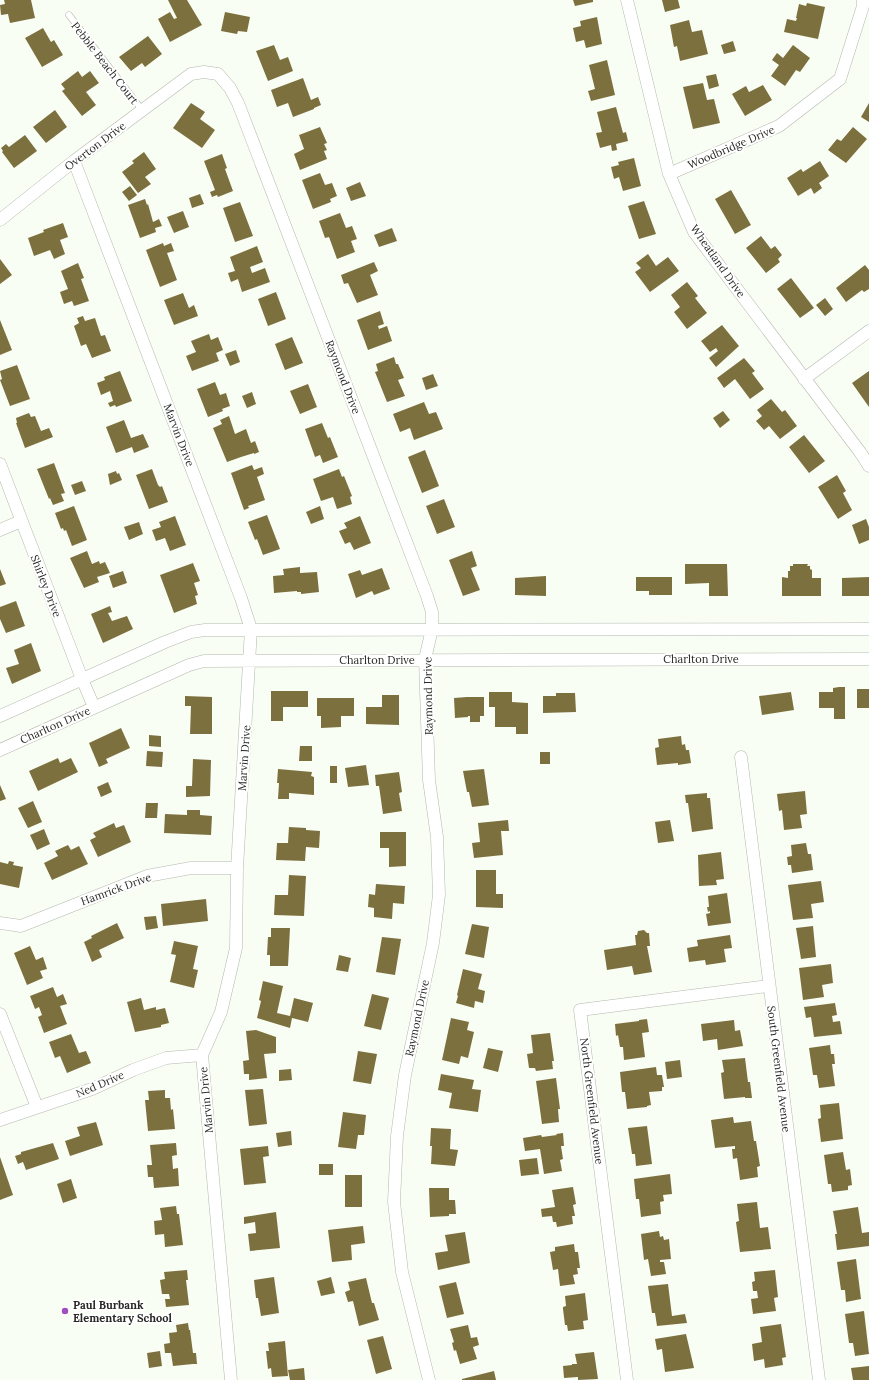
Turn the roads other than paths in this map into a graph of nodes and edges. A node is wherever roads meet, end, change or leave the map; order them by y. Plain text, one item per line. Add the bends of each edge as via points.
1 (627, 0) edge
2 (863, 0) edge
3 (69, 15) dead end
4 (191, 74) joint
5 (142, 110) junction
6 (74, 161) junction
7 (669, 174) junction
8 (0, 220) edge
9 (869, 331) edge
10 (804, 379) junction
11 (0, 464) edge
12 (869, 466) edge
13 (21, 521) junction
14 (0, 530) edge
15 (251, 629) junction
16 (432, 629) junction
17 (869, 629) edge
18 (869, 659) edge
19 (250, 660) junction
20 (425, 660) junction
21 (82, 679) junction
22 (94, 707) junction
23 (0, 716) edge
24 (0, 750) edge
25 (741, 757) dead end
26 (237, 868) junction
27 (0, 923) edge
28 (768, 986) junction
29 (0, 1014) edge
30 (202, 1055) junction
31 (37, 1107) junction
32 (0, 1120) edge
33 (231, 1380) edge
34 (429, 1380) edge
35 (627, 1380) edge
36 (819, 1380) edge

1 - 7 street, Wheatland Drive
2 - 7 street, Woodbridge Drive via 840,79 780,126
3 - 5 lane, Pebble Beach Court
4 - 5 street, Overton Drive
4 - 16 street, Raymond Drive via 218,74 238,103 428,596 432,612
5 - 6 street, Overton Drive
6 - 8 street, Overton Drive
6 - 15 street, Marvin Drive via 242,598
7 - 10 street, Wheatland Drive via 694,232
9 - 10 street
10 - 12 street, Wheatland Drive
11 - 13 street, Shirley Drive
13 - 14 street
13 - 21 street, Shirley Drive
15 - 16 street
15 - 19 street, Marvin Drive
15 - 21 street via 191,632
16 - 17 street
16 - 20 street, Raymond Drive
18 - 20 street, Charlton Drive
19 - 20 street, Charlton Drive
19 - 22 street, Charlton Drive via 196,662
19 - 26 street, Marvin Drive
20 - 34 street, Raymond Drive via 429,780 437,837 439,895 433,943 405,1075 397,1136 394,1202 402,1272
21 - 22 street, Shirley Drive
21 - 23 street
22 - 24 street, Charlton Drive
25 - 28 street, South Greenfield Avenue
26 - 27 street, Hamrick Drive via 191,868 147,876 21,926
26 - 30 street, Marvin Drive via 236,948 221,1012
28 - 35 street, North Greenfield Avenue via 580,1010
28 - 36 street, South Greenfield Avenue
29 - 31 street
30 - 31 street, Ned Drive via 166,1058 92,1089
30 - 33 street, Marvin Drive
31 - 32 street, Ned Drive

